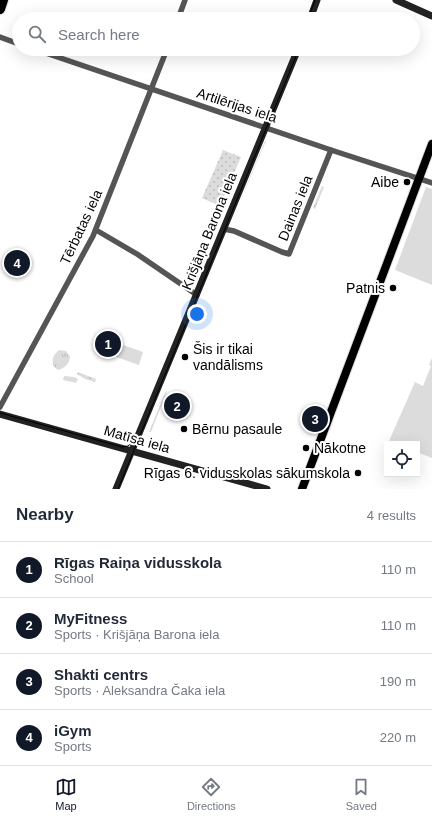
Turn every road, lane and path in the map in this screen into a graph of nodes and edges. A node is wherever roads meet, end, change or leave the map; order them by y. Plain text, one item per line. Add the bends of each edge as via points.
1 (186, 0) edge
2 (317, 0) edge
3 (396, 0) edge
4 (181, 12) edge
5 (313, 12) edge
6 (432, 16) edge
7 (0, 37) edge
8 (12, 41) edge
9 (55, 56) edge
10 (164, 56) edge
11 (295, 56) edge
12 (152, 89) junction
13 (265, 127) junction
14 (432, 144) edge
15 (331, 150) junction
16 (419, 178) junction
17 (432, 182) edge
18 (224, 229) junction
19 (96, 230) junction
20 (197, 295) junction
21 (0, 407) edge
22 (0, 414) edge
23 (132, 451) junction
24 (116, 489) edge
25 (267, 489) edge
26 (302, 489) edge

1 - 4 street
2 - 5 street
3 - 6 street
7 - 8 street
9 - 12 street, Artilērijas iela
10 - 12 street, Tērbatas iela
11 - 13 street, Krišjāņa Barona iela
12 - 13 street, Artilērijas iela
12 - 19 street, Tērbatas iela
13 - 15 street, Artilērijas iela
13 - 18 street, Krišjāņa Barona iela
14 - 16 main road
15 - 16 street, Artilērijas iela
15 - 18 street, Dainas iela via 289,254
16 - 17 street, Artilērijas iela
16 - 26 main road
18 - 20 street, Krišjāņa Barona iela
19 - 20 street via 137,254
19 - 21 street, Tērbatas iela
20 - 23 street, Krišjāņa Barona iela
22 - 23 street, Matīsa iela
23 - 24 street, Krišjāņa Barona iela
23 - 25 street, Matīsa iela

